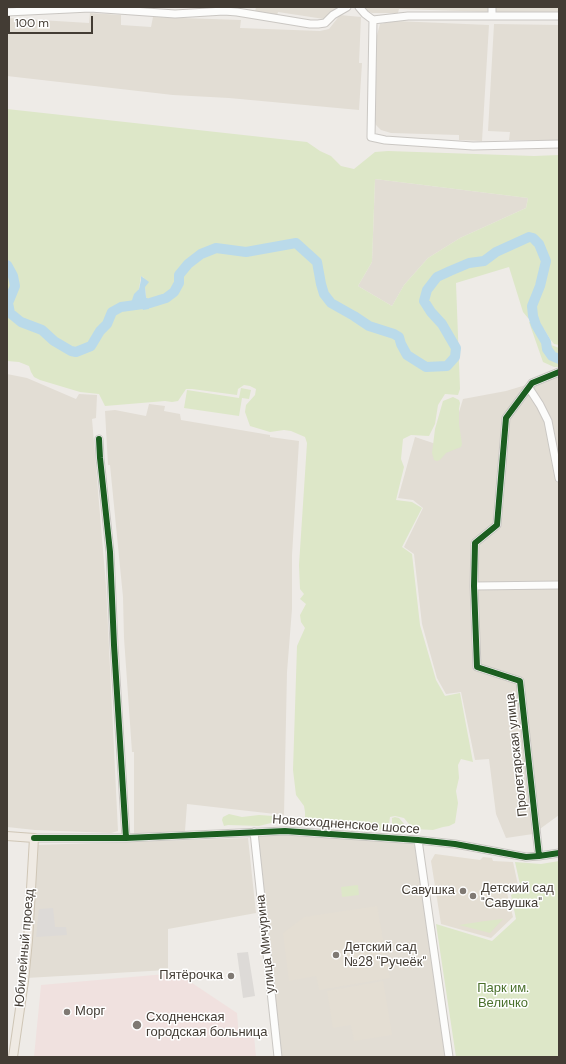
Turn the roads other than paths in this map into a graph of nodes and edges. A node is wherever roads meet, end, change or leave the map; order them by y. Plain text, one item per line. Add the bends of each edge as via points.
1 (347, 7) edge
2 (359, 7) edge
3 (492, 7) edge
4 (7, 12) edge
5 (492, 15) junction
6 (559, 16) edge
7 (373, 20) junction
8 (559, 144) edge
9 (559, 372) edge
10 (528, 388) junction
11 (99, 439) dead end
12 (559, 478) edge
13 (559, 585) edge
14 (474, 586) junction
15 (254, 832) junction
16 (7, 836) edge
17 (34, 838) junction
18 (126, 838) junction
19 (418, 840) junction
20 (559, 853) edge
21 (540, 856) junction
22 (13, 1057) edge
23 (278, 1057) edge
24 (449, 1057) edge

1 - 4 street via 325,23 314,24 224,11 176,14 90,8
2 - 7 street
3 - 5 street
5 - 6 street
5 - 7 street via 408,16
7 - 8 street via 371,137 473,146
9 - 10 street via 532,383
10 - 12 street via 548,421
10 - 14 street, Пролетарская улица via 506,418 497,525 476,543
11 - 18 street via 110,552
13 - 14 street
14 - 21 street, Пролетарская улица via 478,666 520,681
15 - 18 street, Новосходненское шоссе
15 - 19 street, Новосходненское шоссе via 308,831
15 - 23 street, улица Мичурина
16 - 17 main road, Новосходненское шоссе
17 - 18 street, Новосходненское шоссе
17 - 22 main road, Юбилейный проезд via 28,940
19 - 21 street, Новосходненское шоссе via 526,857
19 - 24 street
20 - 21 street, Новосходненское шоссе

